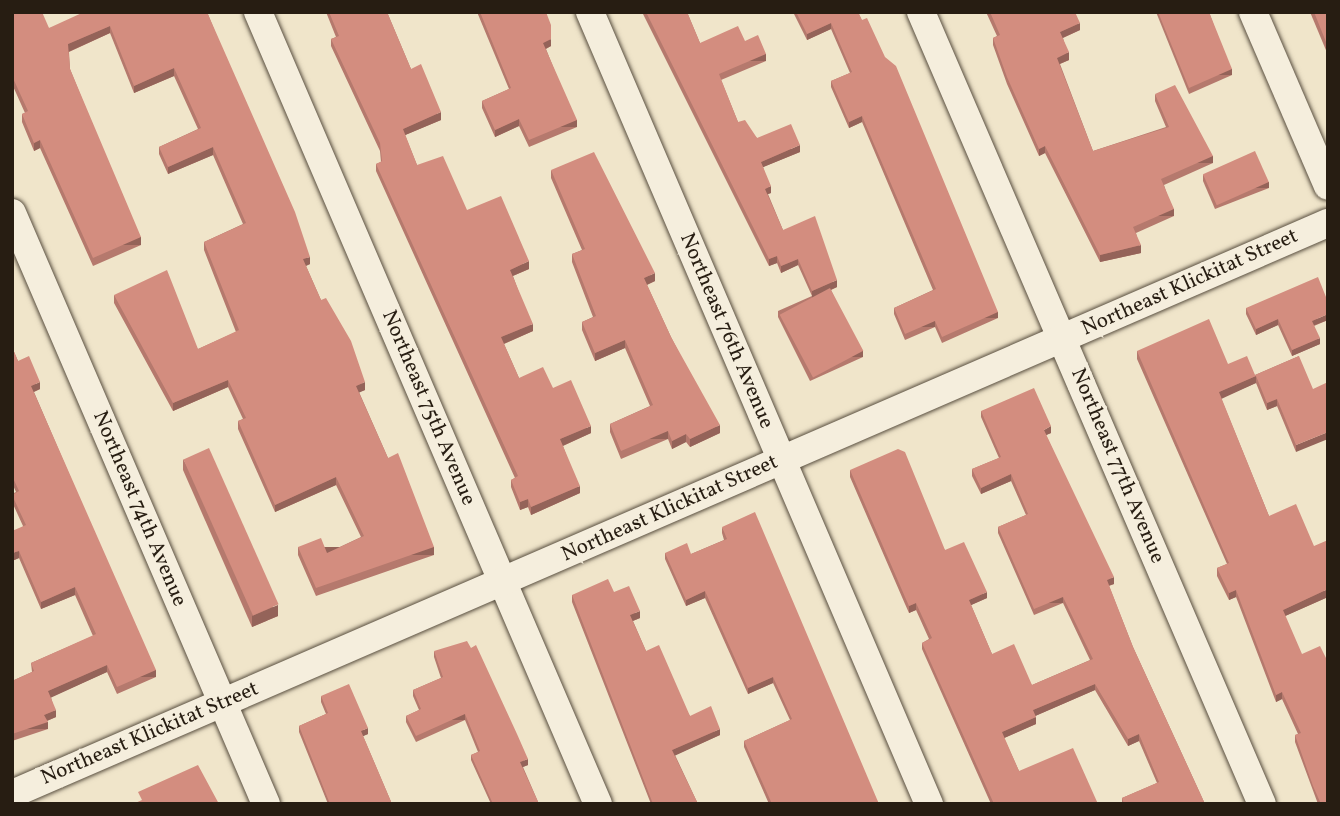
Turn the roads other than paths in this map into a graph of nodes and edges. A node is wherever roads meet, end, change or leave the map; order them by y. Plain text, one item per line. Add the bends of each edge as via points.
1 (258, 12) edge
2 (590, 12) edge
3 (921, 12) edge
4 (1253, 12) edge
5 (1328, 186) edge
6 (12, 213) edge
7 (1328, 223) edge
8 (1062, 339) junction
9 (781, 460) junction
10 (503, 582) junction
11 (223, 703) junction
12 (12, 794) edge
13 (266, 804) edge
14 (598, 804) edge
15 (929, 804) edge
16 (1262, 804) edge

1 - 10 street, Northeast 75th Avenue
2 - 9 street, Northeast 76th Avenue
3 - 8 street, Northeast 77th Avenue
4 - 5 street
6 - 11 street, Northeast 74th Avenue
7 - 8 street, Northeast Klickitat Street
8 - 9 street, Northeast Klickitat Street
8 - 16 street, Northeast 77th Avenue
9 - 10 street, Northeast Klickitat Street
9 - 15 street, Northeast 76th Avenue
10 - 11 street, Northeast Klickitat Street
10 - 14 street, Northeast 75th Avenue
11 - 12 street, Northeast Klickitat Street
11 - 13 street, Northeast 74th Avenue

